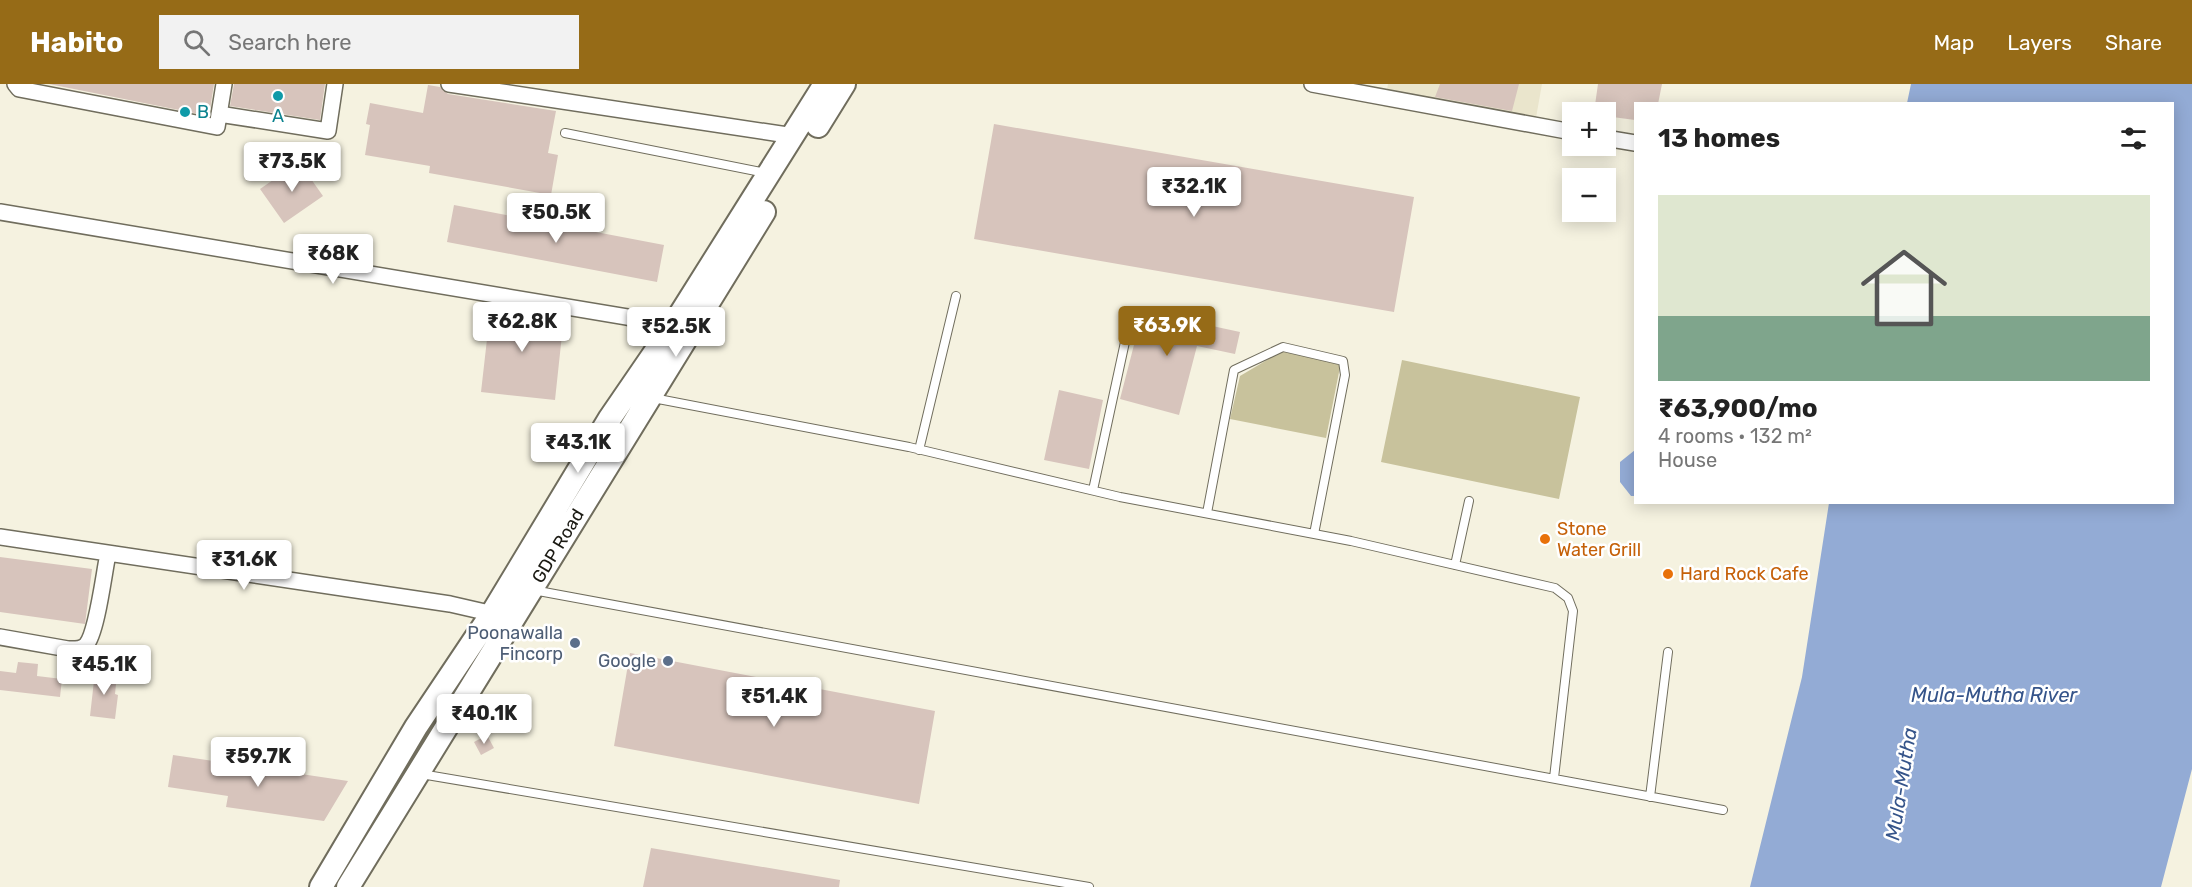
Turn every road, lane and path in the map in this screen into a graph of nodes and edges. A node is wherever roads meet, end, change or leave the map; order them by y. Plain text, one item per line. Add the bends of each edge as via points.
1 (15, 84) edge
2 (224, 84) edge
3 (335, 84) edge
4 (449, 84) edge
5 (825, 84) edge
6 (844, 84) edge
7 (1312, 84) edge
8 (219, 114) junction
9 (1562, 130) edge
10 (565, 133) dead end
11 (794, 136) junction
12 (1616, 140) edge
13 (1634, 143) edge
14 (770, 174) junction
15 (0, 212) edge
16 (956, 296) dead end
17 (672, 329) junction
18 (1125, 342) dead end
19 (649, 397) junction
20 (919, 450) junction
21 (1093, 490) junction
22 (1469, 501) dead end
23 (1207, 513) junction
24 (1314, 534) junction
25 (0, 537) edge
26 (108, 554) junction
27 (1455, 565) junction
28 (531, 590) junction
29 (503, 617) junction
30 (0, 637) edge
31 (1668, 652) dead end
32 (418, 774) junction
33 (1554, 778) junction
34 (1650, 797) junction
35 (1722, 810) dead end
36 (321, 887) edge
37 (348, 887) edge
38 (1089, 887) edge

1 - 8 street via 19,88 217,127
2 - 8 street
3 - 8 street via 328,131
4 - 11 street
5 - 11 main road
6 - 19 main road, GDP Road
7 - 9 street
10 - 14 lane
11 - 14 main road
12 - 13 street
14 - 17 main road
15 - 17 street via 627,317
16 - 20 lane
17 - 29 main road via 610,418
18 - 21 lane
19 - 20 lane
19 - 28 main road, GDP Road
20 - 21 lane
21 - 23 lane
22 - 27 lane
23 - 24 lane
23 - 24 lane via 1234,370 1283,347 1340,360 1345,365
24 - 27 lane
25 - 26 street
26 - 29 street via 450,604
26 - 30 street via 93,632 85,645 68,650
27 - 33 lane via 1554,588 1568,598 1573,611
28 - 29 main road, GDP Road
28 - 33 lane
29 - 32 main road, GDP Road
29 - 36 main road, GDP Road via 416,727
31 - 34 lane
32 - 37 main road, GDP Road
32 - 38 lane
33 - 34 lane
34 - 35 lane

